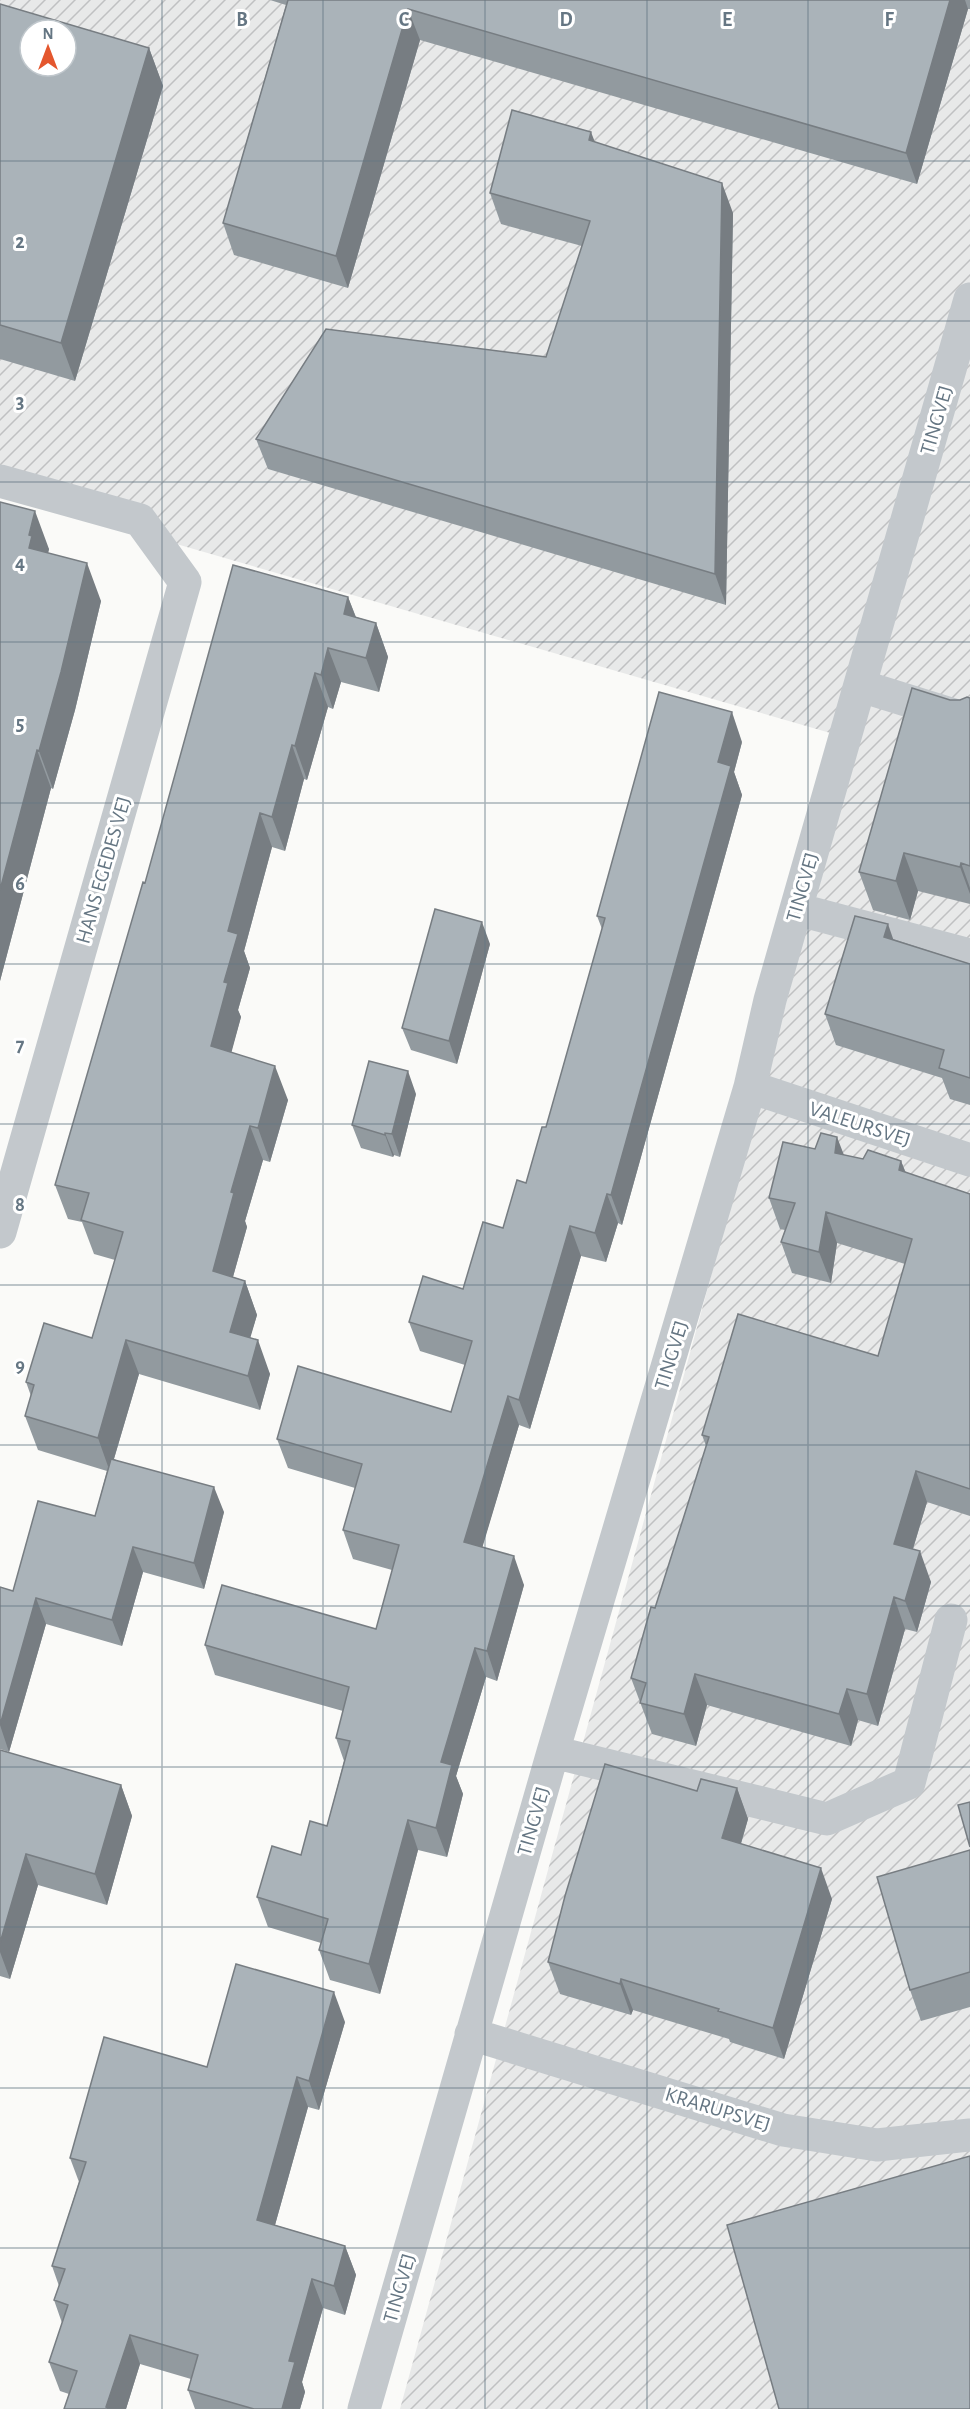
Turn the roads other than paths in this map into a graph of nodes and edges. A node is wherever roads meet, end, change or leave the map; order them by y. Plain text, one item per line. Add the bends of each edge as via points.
1 (970, 299) edge
2 (0, 481) edge
3 (861, 686) junction
4 (970, 720) edge
5 (796, 909) junction
6 (970, 955) edge
7 (750, 1087) junction
8 (970, 1160) edge
9 (0, 1232) edge
10 (951, 1620) dead end
11 (553, 1752) junction
12 (471, 2034) junction
13 (970, 2135) edge
14 (364, 2409) edge

1 - 3 street, TINGVEJ
2 - 9 street, HANS EGEDES VEJ via 140,520 185,582
3 - 4 street
3 - 5 street, TINGVEJ
5 - 6 street
5 - 7 street, TINGVEJ
7 - 8 street, VALEURSVEJ
7 - 11 street, TINGVEJ
10 - 11 street via 909,1783 827,1820
11 - 12 street, TINGVEJ
12 - 13 street, KRARUPSVEJ via 783,2130 877,2145
12 - 14 street, TINGVEJ

